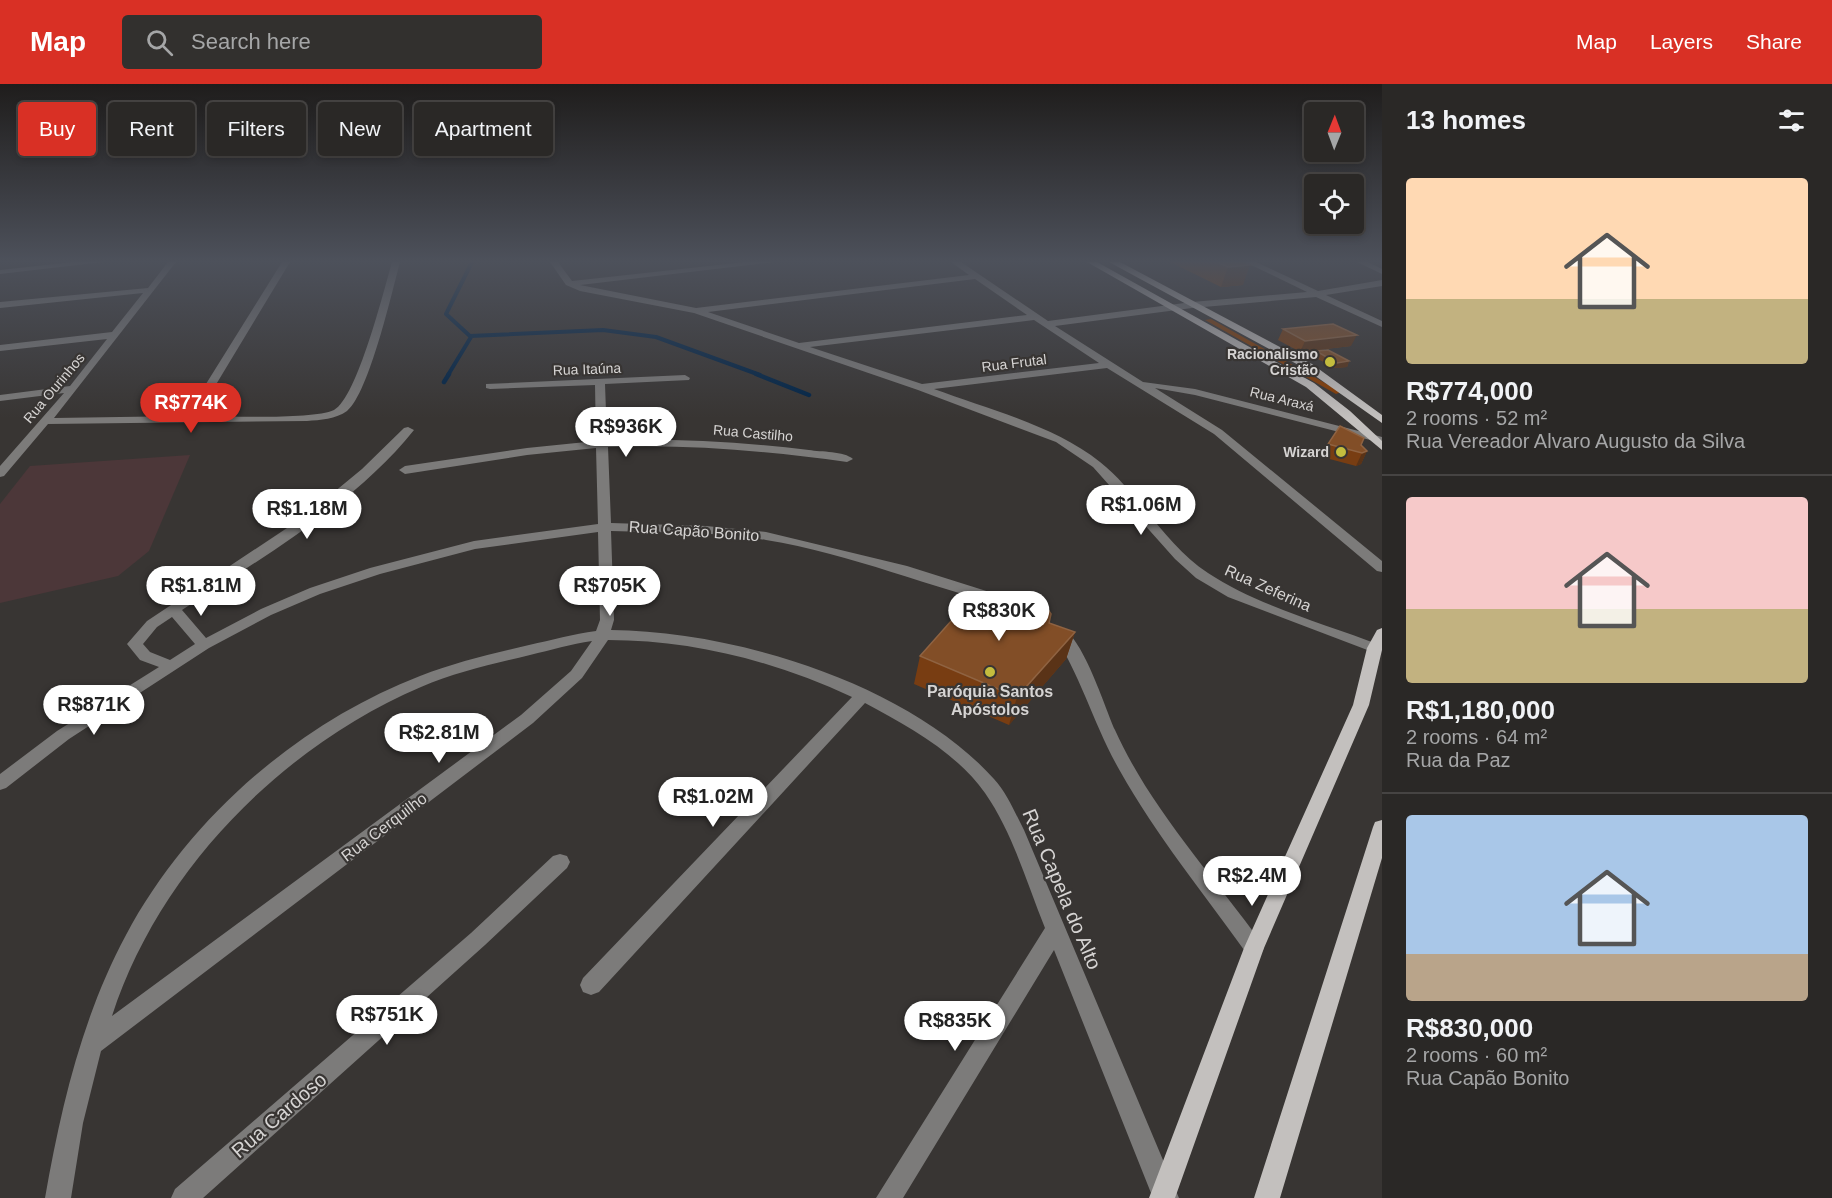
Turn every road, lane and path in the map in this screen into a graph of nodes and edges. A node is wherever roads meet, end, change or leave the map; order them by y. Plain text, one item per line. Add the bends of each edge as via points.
1 (130, 314) edge
2 (254, 314) edge
3 (379, 314) edge
4 (705, 314) edge
5 (1030, 314) edge
6 (1123, 314) edge
7 (1180, 314) edge
8 (1209, 314) edge
9 (1360, 314) edge
10 (1033, 316) junction
11 (1047, 324) junction
12 (1382, 324) edge
13 (114, 335) junction
14 (796, 345) junction
15 (0, 348) edge
16 (1109, 365) junction
17 (685, 378) dead end
18 (600, 383) junction
19 (1140, 383) junction
20 (490, 386) dead end
21 (922, 388) junction
22 (73, 389) junction
23 (0, 398) edge
24 (189, 420) junction
25 (1382, 420) edge
26 (44, 421) junction
27 (408, 430) dead end
28 (1380, 442) edge
29 (603, 444) junction
30 (15, 453) junction
31 (0, 455) edge
32 (847, 459) dead end
33 (405, 470) dead end
34 (0, 473) edge
35 (606, 526) junction
36 (1382, 568) edge
37 (174, 610) junction
38 (1033, 614) edge
39 (1050, 624) edge
40 (603, 635) junction
41 (1379, 640) edge
42 (204, 645) junction
43 (172, 666) junction
44 (861, 697) junction
45 (0, 783) edge
46 (1382, 827) edge
47 (560, 861) dead end
48 (1056, 928) junction
49 (1254, 948) junction
50 (591, 985) dead end
51 (91, 1045) junction
52 (1163, 1197) edge
53 (58, 1198) edge
54 (184, 1198) edge
55 (889, 1198) edge
56 (1267, 1198) edge

1 - 13 street, Rua Ourinhos
2 - 24 street
3 - 24 street via 356,386 346,406 335,413 307,418
4 - 14 street, Rua Zeferina
5 - 10 street
6 - 11 street
7 - 28 main road via 1303,380
8 - 25 main road via 1308,366
9 - 12 street
10 - 11 street
10 - 14 street
11 - 16 street
13 - 15 street
13 - 22 street, Rua Ourinhos
14 - 21 street, Rua Zeferina
16 - 19 street
16 - 21 street, Rua Frutal
17 - 18 street, Rua Itaúna
18 - 20 street, Rua Itaúna
18 - 29 street, Rua Cerquilho
19 - 28 street, Rua Araxá via 1195,392
19 - 36 street via 1218,432
21 - 41 street, Rua Zeferina via 1079,450 1179,556 1233,594
22 - 23 street
22 - 26 street, Rua Ourinhos
24 - 26 street
26 - 30 street, Rua Ourinhos
27 - 37 street via 327,506
29 - 32 street, Rua Castilho via 681,442
29 - 33 street, Rua Castilho via 553,447
29 - 35 street, Rua Cerquilho
30 - 31 street
30 - 34 street, Rua Ourinhos
35 - 38 street, Rua Capão Bonito via 766,536 902,569
35 - 40 street, Rua Cerquilho
35 - 42 street, Rua Capão Bonito via 474,545 375,571 315,591
37 - 42 street
37 - 43 street via 152,624 135,644 145,656
39 - 49 street via 1064,636 1074,654 1112,741 1146,799
40 - 44 street, Rua Capela do Alto via 693,641 740,650 802,670
40 - 51 street, Rua Cerquilho via 579,670 494,745
40 - 51 street, Rua Capela do Alto via 480,661 412,686 339,725 279,765 235,806 179,868 151,910 118,974
41 - 49 main road via 1361,705
42 - 43 street, Rua Capão Bonito
43 - 45 street, Rua Capão Bonito via 63,735
44 - 48 street, Rua Capela do Alto via 928,732 958,754 990,786 1015,830
44 - 50 street
46 - 56 main road
47 - 54 street, Rua Cardoso via 478,939
48 - 52 street, Rua Capela do Alto
48 - 55 street
49 - 52 main road
51 - 53 street, Rua Capela do Alto via 74,1109

